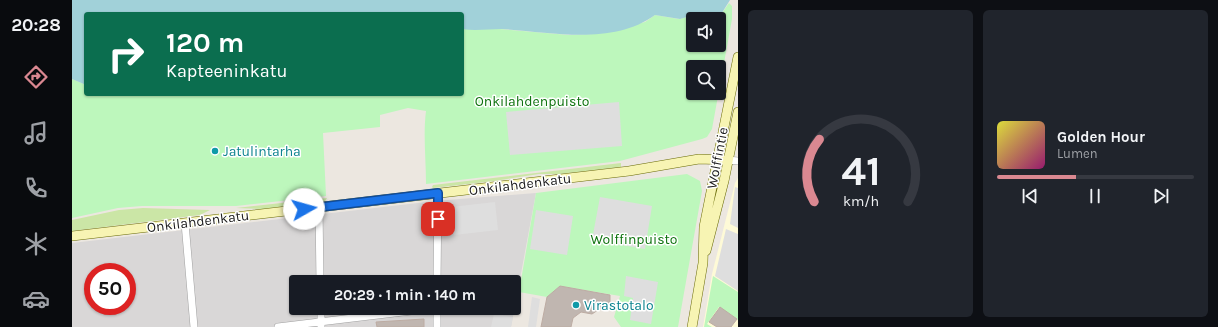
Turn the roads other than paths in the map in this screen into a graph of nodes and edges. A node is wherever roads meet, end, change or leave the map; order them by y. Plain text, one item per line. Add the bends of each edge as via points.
1 (738, 58) edge
2 (738, 112) edge
3 (717, 160) junction
4 (728, 160) junction
5 (738, 161) edge
6 (438, 193) junction
7 (318, 207) junction
8 (185, 223) junction
9 (72, 236) edge
10 (703, 260) junction
11 (320, 275) edge
12 (437, 275) edge
13 (386, 315) edge
14 (436, 315) edge
15 (321, 324) edge
16 (194, 327) edge
17 (278, 327) edge
18 (437, 327) edge
19 (692, 327) edge

1 - 3 main road, Wolffintie
2 - 4 main road, Wolffintie
3 - 4 main road, Onkilahdenkatu
3 - 6 main road, Onkilahdenkatu via 697,159 629,171
3 - 10 main road, Wolffintie via 704,227
4 - 5 street
4 - 10 main road, Wolffintie
6 - 7 main road, Onkilahdenkatu
6 - 12 street
7 - 8 main road, Onkilahdenkatu
7 - 11 street
8 - 9 main road, Onkilahdenkatu
8 - 16 street
10 - 19 main road, Wolffintie
13 - 15 street
14 - 18 street
15 - 17 street

